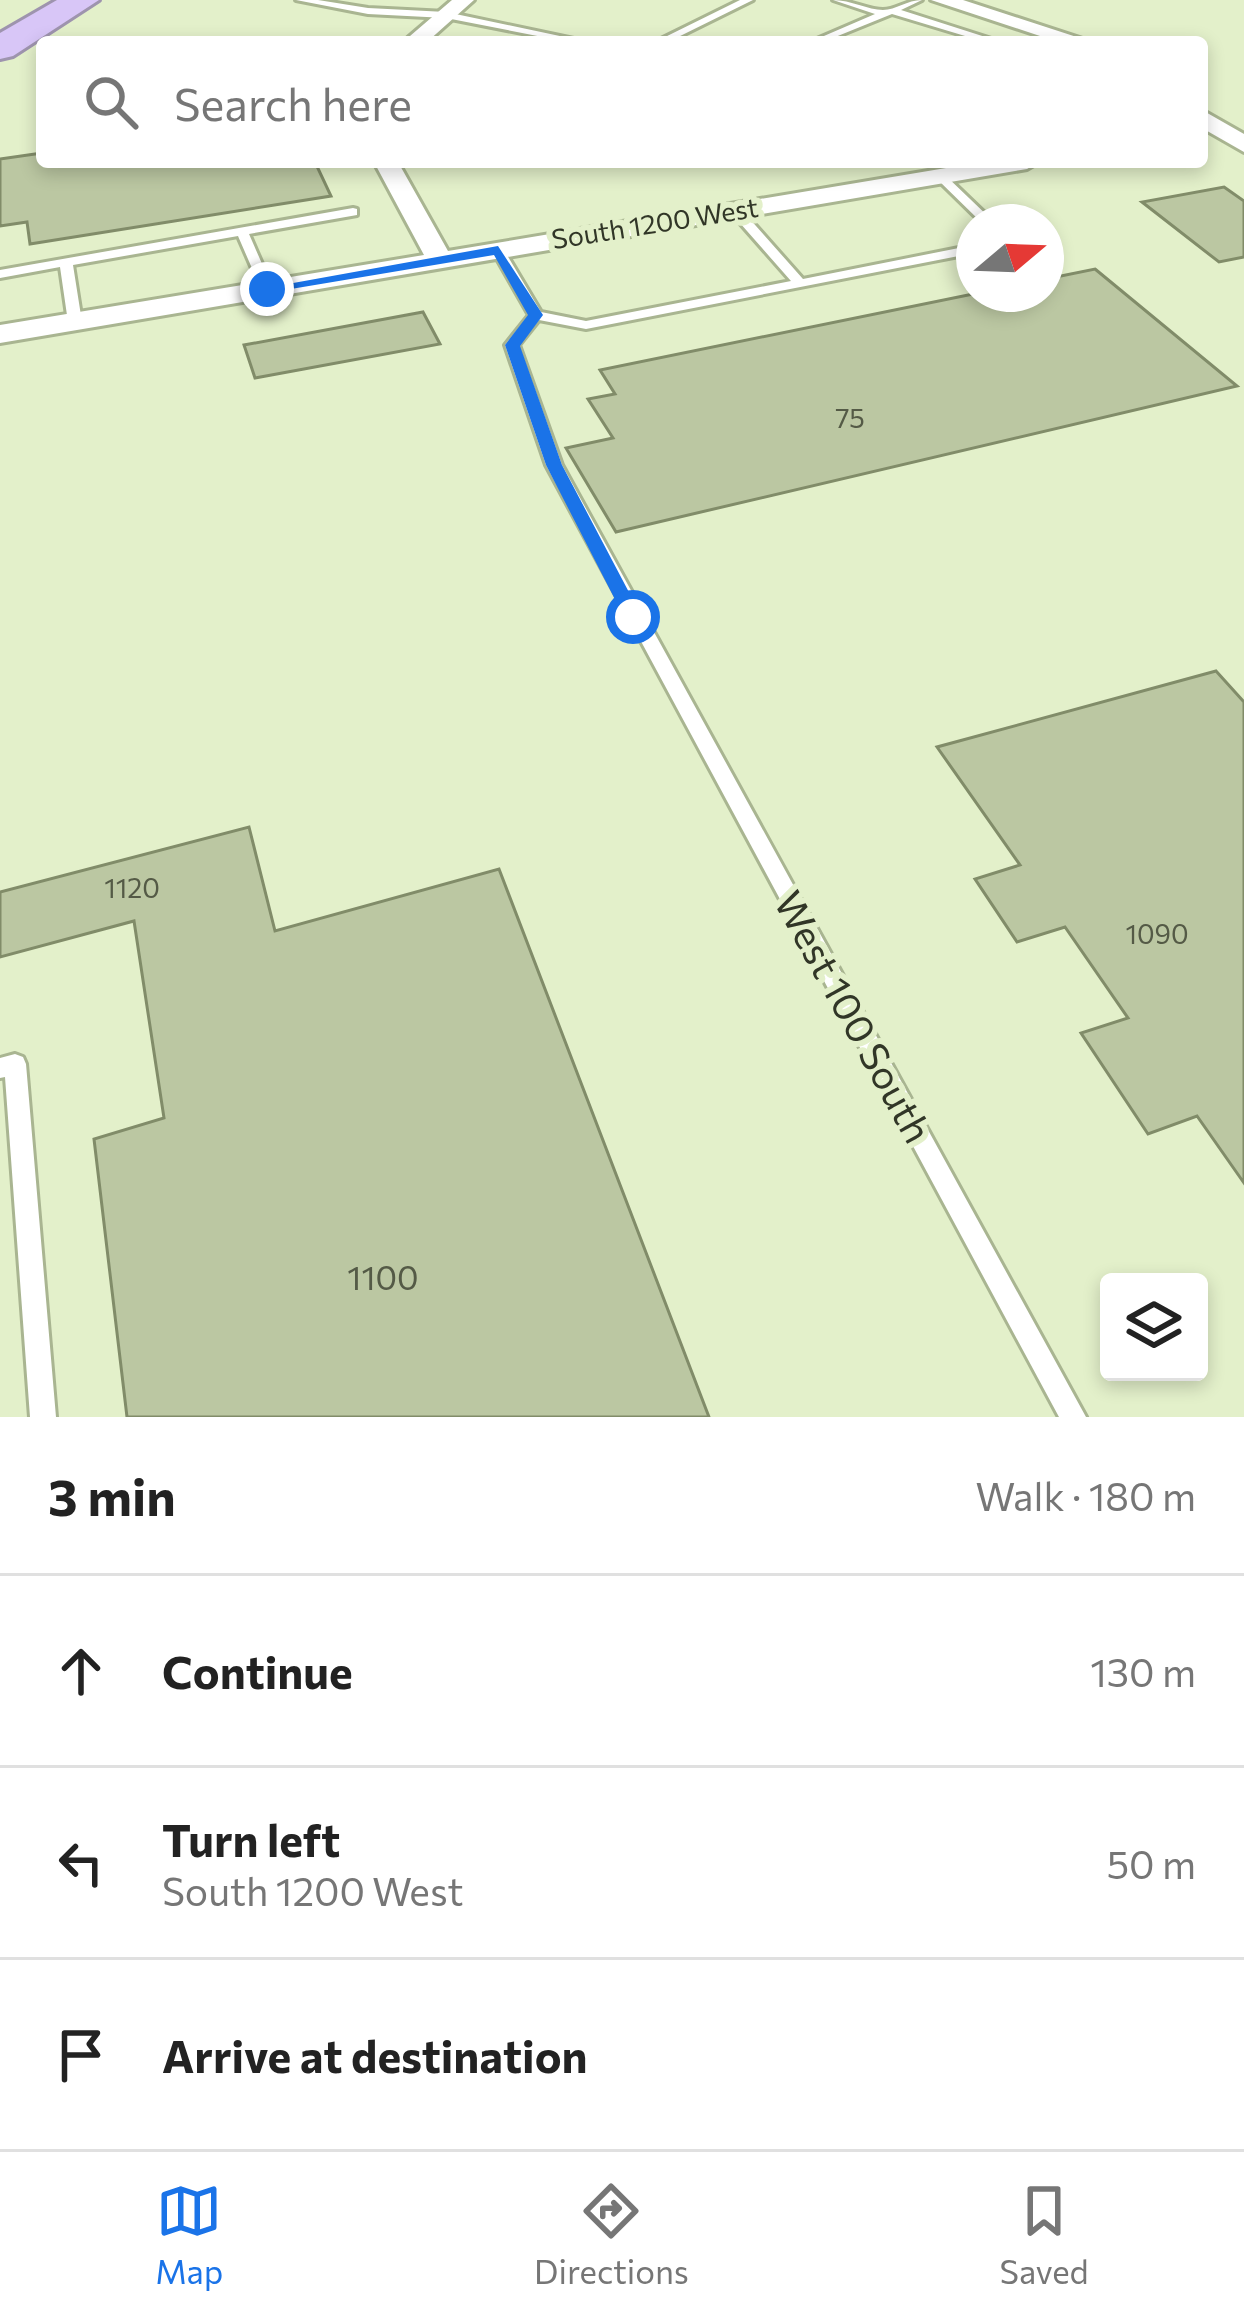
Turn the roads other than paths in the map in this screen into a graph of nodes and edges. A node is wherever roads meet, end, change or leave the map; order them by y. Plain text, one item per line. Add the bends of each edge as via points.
1 (82, 0) edge
2 (301, 0) edge
3 (392, 0) edge
4 (748, 0) edge
5 (838, 0) edge
6 (917, 0) edge
7 (941, 0) edge
8 (455, 8) edge
9 (377, 11) junction
10 (890, 13) junction
11 (421, 36) edge
12 (560, 36) edge
13 (673, 36) edge
14 (827, 36) edge
15 (974, 36) edge
16 (1061, 36) edge
17 (0, 48) edge
18 (1217, 126) edge
19 (1244, 146) edge
20 (389, 168) edge
21 (990, 168) edge
22 (940, 176) junction
23 (969, 204) edge
24 (736, 211) junction
25 (352, 212) dead end
26 (242, 232) junction
27 (498, 250) junction
28 (956, 253) edge
29 (440, 260) junction
30 (66, 262) junction
31 (0, 274) edge
32 (800, 283) junction
33 (267, 289) junction
34 (536, 315) junction
35 (75, 322) junction
36 (0, 334) edge
37 (0, 1068) edge
38 (43, 1417) edge
39 (1073, 1417) edge

1 - 17 highway
2 - 9 lane
3 - 9 lane
4 - 13 lane
5 - 10 lane
6 - 10 lane
7 - 16 street
8 - 9 lane
8 - 11 street
8 - 12 lane
10 - 14 lane
10 - 15 lane
18 - 19 street
20 - 29 street
21 - 22 street, South 1200 West
22 - 23 lane
22 - 24 street, South 1200 West
24 - 27 street, South 1200 West
24 - 32 lane
25 - 26 lane
26 - 30 lane
26 - 33 lane
27 - 29 street, South 1200 West
27 - 34 lane
28 - 32 lane
29 - 33 street, South 1200 West
30 - 31 lane
30 - 35 lane
32 - 34 lane via 586,326
33 - 35 street, South 1200 West
34 - 39 lane, West 100 South via 512,345 554,465
35 - 36 street, South 1200 West
37 - 38 lane via 15,1064

